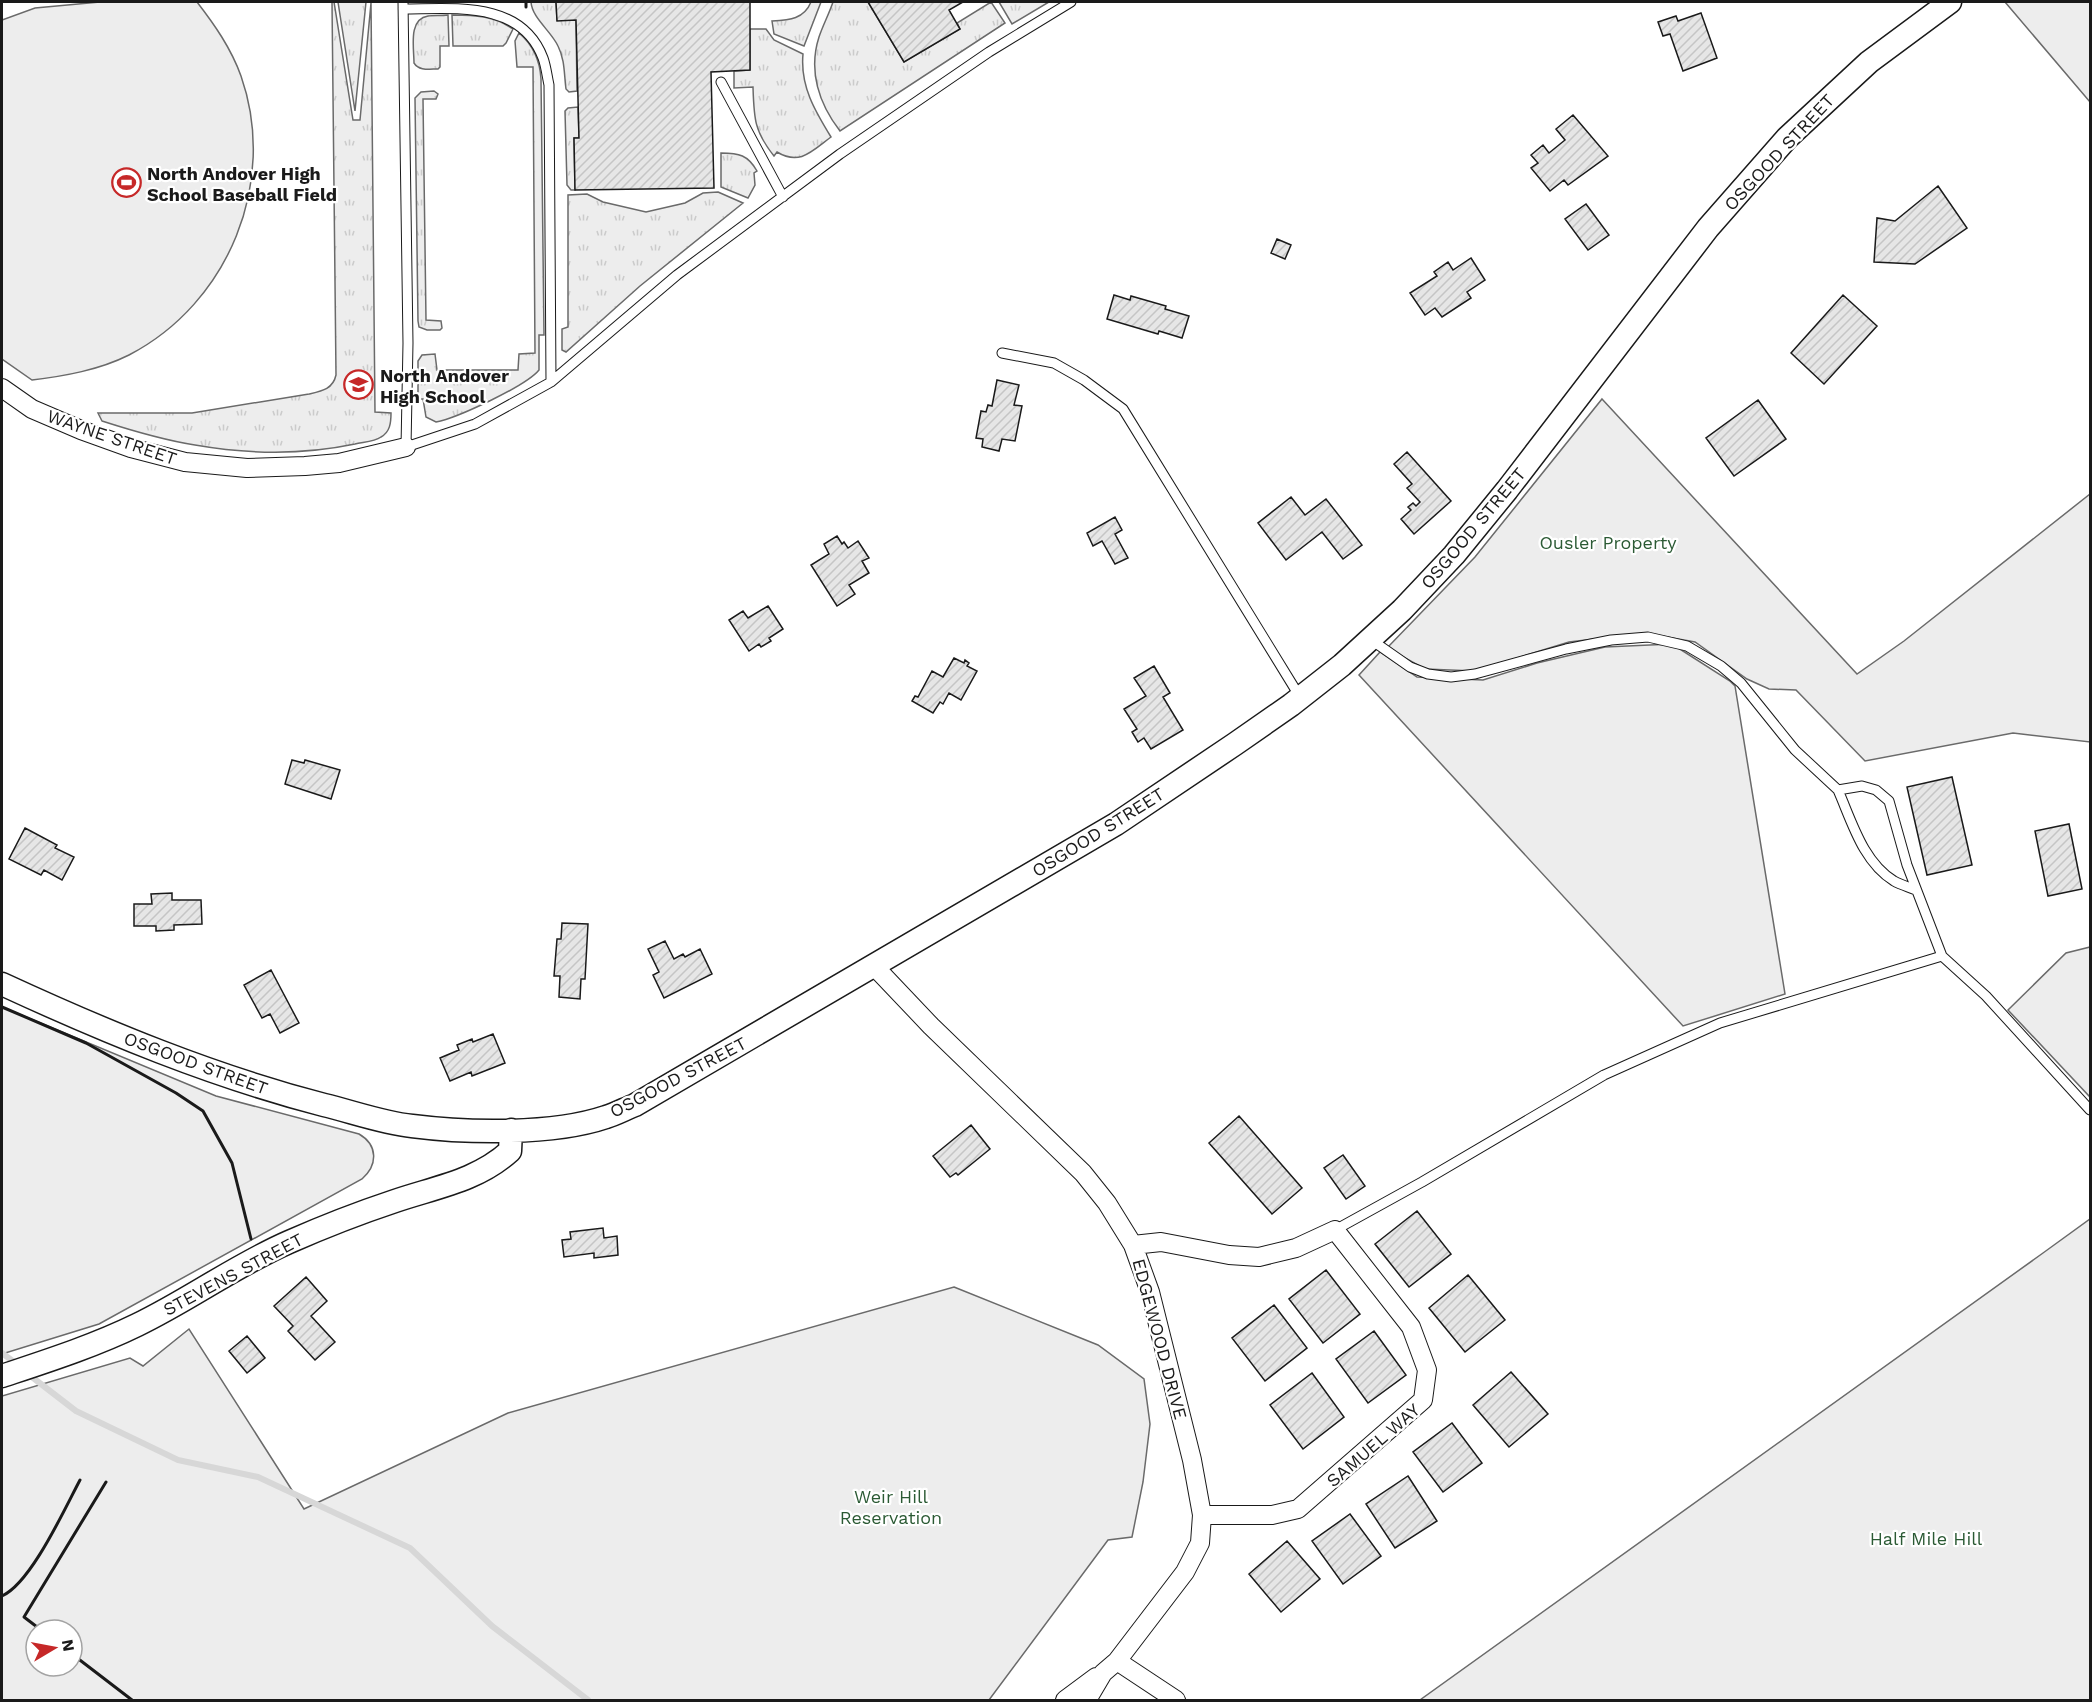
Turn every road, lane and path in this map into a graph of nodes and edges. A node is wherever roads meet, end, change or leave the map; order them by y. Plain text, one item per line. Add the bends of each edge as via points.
1 (1071, 2) edge
2 (1950, 2) edge
3 (403, 5) edge
4 (721, 82) dead end
5 (783, 197) junction
6 (1002, 353) dead end
7 (550, 382) junction
8 (2, 388) edge
9 (406, 447) junction
10 (1370, 639) junction
11 (1300, 698) junction
12 (1838, 790) junction
13 (1916, 890) junction
14 (1942, 956) junction
15 (874, 966) junction
16 (2, 984) edge
17 (2091, 1110) edge
18 (511, 1130) junction
19 (1335, 1230) junction
20 (1133, 1245) junction
21 (2, 1376) edge
22 (1202, 1515) junction
23 (1117, 1661) junction
24 (1103, 1673) junction
25 (1065, 1701) edge
26 (1087, 1701) edge
27 (1176, 1701) edge

1 - 5 lane via 989,52
2 - 10 street, OSGOOD STREET via 1869,62 1787,138 1708,228 1454,555
3 - 7 lane via 484,9 502,14 531,34 543,58 549,85
3 - 9 lane
4 - 5 lane
5 - 7 lane via 677,275
6 - 11 lane via 1054,363 1124,410
7 - 9 lane via 475,424
8 - 9 street, WAYNE STREET via 32,409 81,430 184,462 247,468 305,466 339,463
10 - 11 street, OSGOOD STREET
10 - 12 lane via 1410,667 1451,677 1611,640 1648,638 1687,646 1741,683 1795,750
11 - 15 street, OSGOOD STREET via 1116,824
12 - 13 lane via 1865,850 1878,868
12 - 13 lane via 1862,786 1876,790 1889,801
13 - 14 lane
14 - 17 lane via 1986,996
14 - 19 lane via 1720,1023 1604,1075
15 - 18 street, OSGOOD STREET via 635,1105 605,1118 560,1128
15 - 20 street, EDGEWOOD DRIVE via 1083,1173
16 - 18 street, OSGOOD STREET via 70,1016 208,1071 290,1096 410,1126
18 - 21 street, STEVENS STREET via 510,1151 478,1173 289,1242 137,1325
19 - 20 street via 1296,1248 1259,1257 1161,1242
19 - 22 street, SAMUEL WAY via 1411,1327 1427,1370 1423,1400 1298,1509 1272,1515
20 - 22 street, EDGEWOOD DRIVE via 1150,1292
22 - 23 street, EDGEWOOD DRIVE via 1200,1543 1185,1572
23 - 24 street, EDGEWOOD DRIVE
23 - 27 street
24 - 25 street, EDGEWOOD DRIVE
24 - 26 street, EDGEWOOD DRIVE

